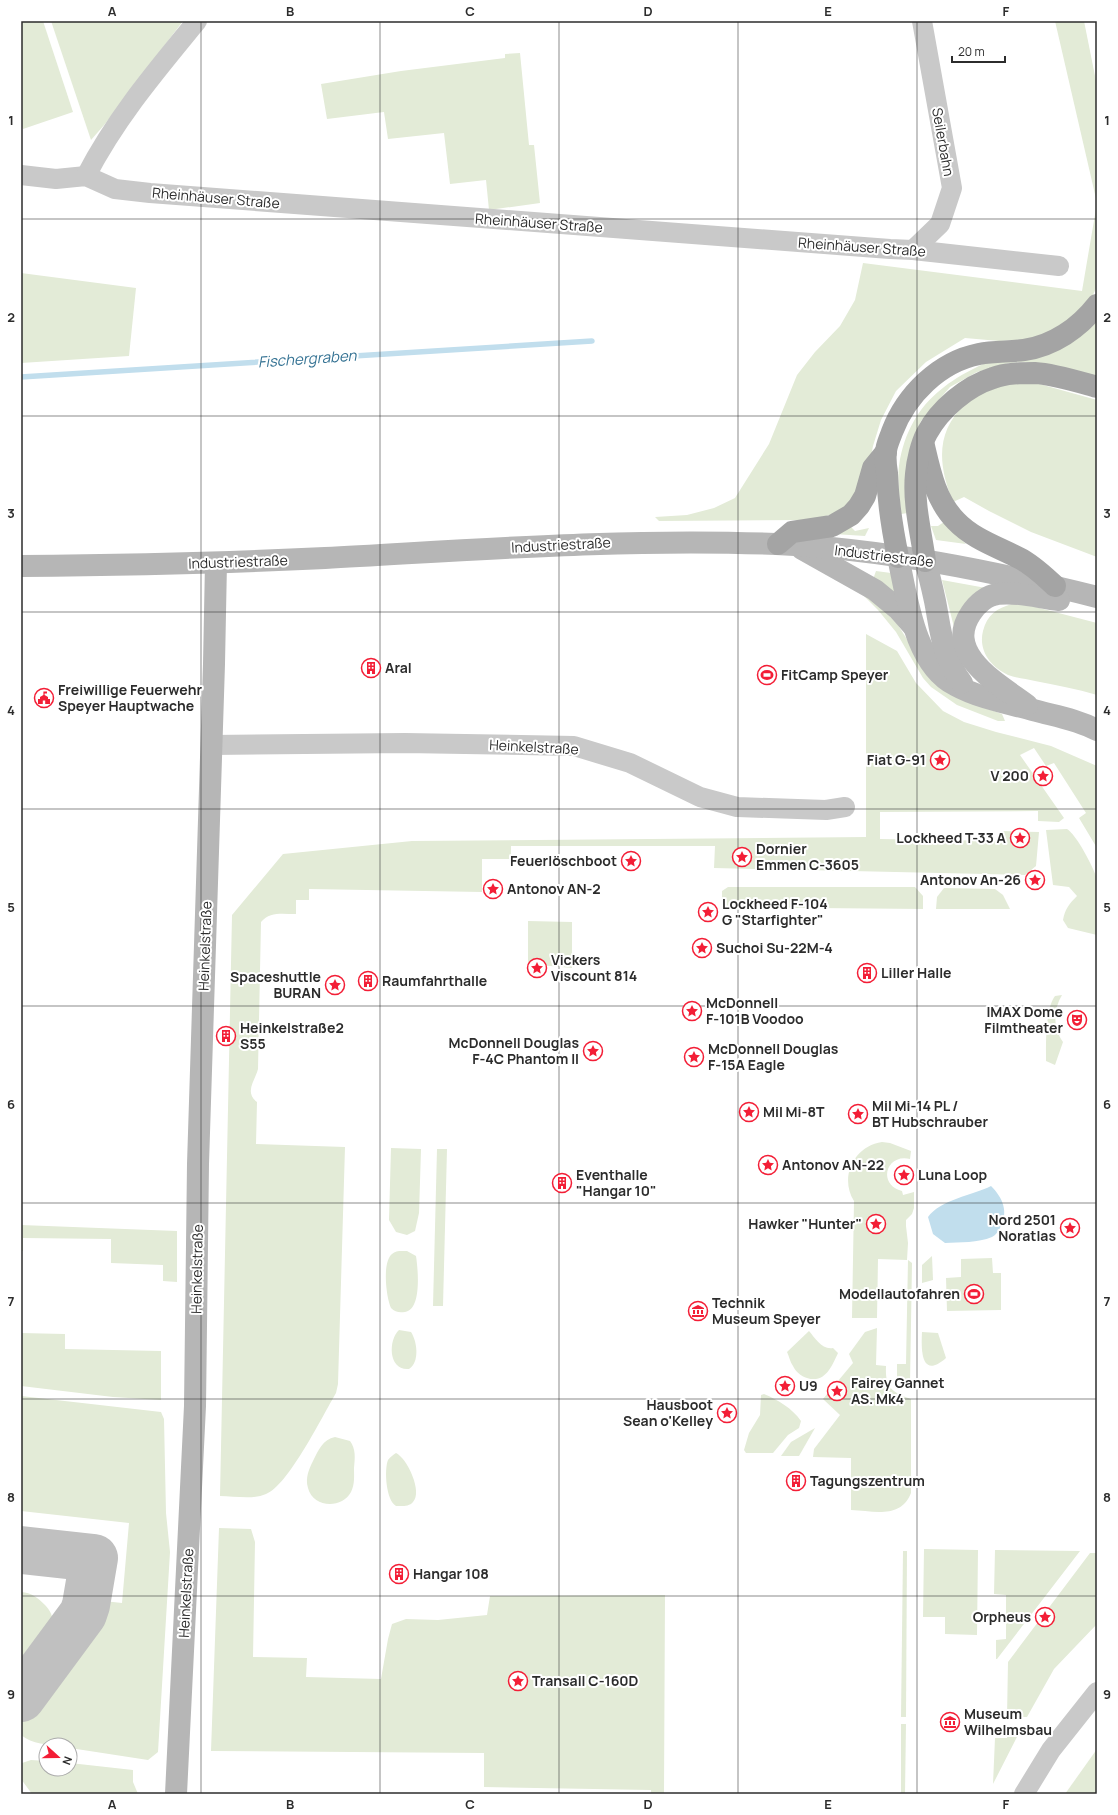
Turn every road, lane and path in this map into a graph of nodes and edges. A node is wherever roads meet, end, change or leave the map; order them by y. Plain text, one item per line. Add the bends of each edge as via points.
1 (197, 21) edge
2 (922, 21) edge
3 (21, 175) edge
4 (86, 176) junction
5 (913, 250) junction
6 (1059, 266) dead end
7 (1097, 305) edge
8 (1097, 387) edge
9 (923, 443) junction
10 (886, 452) junction
11 (788, 545) junction
12 (898, 557) junction
13 (925, 561) junction
14 (216, 563) junction
15 (21, 566) edge
16 (1056, 586) junction
17 (1096, 597) edge
18 (914, 627) junction
19 (969, 691) junction
20 (1034, 710) junction
21 (1097, 730) edge
22 (212, 745) junction
23 (845, 807) dead end
24 (1097, 1692) edge
25 (176, 1794) edge
26 (1024, 1794) edge

1 - 4 street via 102,144
2 - 5 street, Seilerbahn via 952,188 940,224
3 - 4 street, Rheinhäuser Straße via 56,179
4 - 5 street, Rheinhäuser Straße via 115,189 150,193
5 - 6 street, Rheinhäuser Straße
7 - 10 main road via 1088,317 1064,336 1046,344 1025,350 978,354 946,366 907,403 895,424
8 - 9 main road via 1037,373 992,378 955,400 937,418
9 - 13 main road via 916,472 915,496
9 - 16 main road via 935,487 956,521 973,535 1027,562
10 - 11 main road via 873,468 864,496 851,515 832,526 792,532
10 - 12 main road via 890,519
11 - 12 street, Industriestraße
11 - 14 street, Industriestraße via 639,542
11 - 18 street via 874,590 898,609
12 - 13 street, Industriestraße
12 - 18 street
13 - 16 street, Industriestraße
13 - 19 street via 944,648 953,671
14 - 15 street, Industriestraße
14 - 22 street, Heinkelstraße
16 - 17 street, Industriestraße
17 - 20 street via 1058,600 1000,594 980,602 968,617 962,639 966,651 981,669
18 - 19 street via 927,656 939,673 954,685
19 - 20 street
20 - 21 street via 1081,722
22 - 23 street, Heinkelstraße via 405,743 574,746 630,763 700,797 737,807 826,810
22 - 25 street, Heinkelstraße via 198,1164 195,1406
24 - 26 street via 1051,1750

